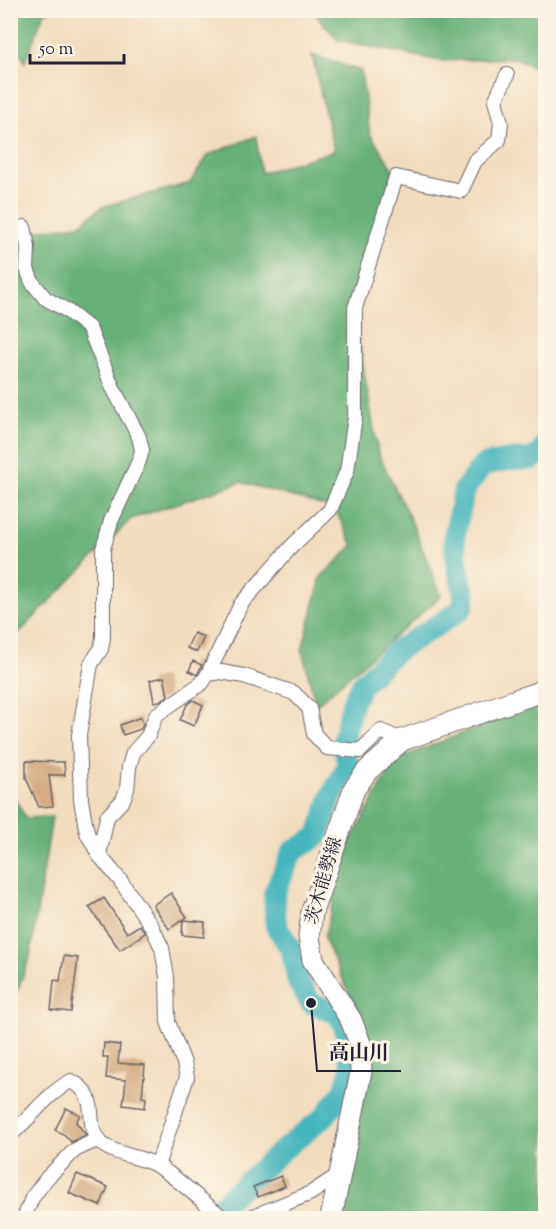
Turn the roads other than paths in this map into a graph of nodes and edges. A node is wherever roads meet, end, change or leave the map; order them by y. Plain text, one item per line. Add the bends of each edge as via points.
1 (507, 75) dead end
2 (24, 227) dead end
3 (208, 674) junction
4 (546, 687) edge
5 (402, 740) junction
6 (99, 855) junction
7 (10, 1136) edge
8 (99, 1138) junction
9 (157, 1166) junction
10 (340, 1174) junction
11 (24, 1218) edge
12 (222, 1218) edge
13 (249, 1218) edge
14 (331, 1218) edge

1 - 3 street via 495,100 501,123 499,140 475,161 461,191 396,177 355,308 355,417 347,471 330,510 241,604
2 - 6 street via 27,269 32,282 45,298 89,328 142,450 103,549 103,637 101,649 91,664 79,735 81,800 87,833
3 - 5 street via 244,676 294,693 309,708 314,734 327,748 360,751 381,731
3 - 6 street via 202,683 156,715 148,736 133,753 127,789 123,800 107,817
4 - 5 main road, 茨木能勢線
5 - 10 main road, 茨木能勢線 via 368,770 354,789 312,912 309,937 313,960 351,1020 360,1043 361,1072
6 - 9 street via 152,927 162,948 168,1022 187,1077
7 - 8 street via 71,1081 89,1095 94,1132
8 - 9 street via 119,1152
8 - 11 street via 75,1150 47,1178 32,1198
9 - 12 street
10 - 13 street via 311,1193
10 - 14 main road, 茨木能勢線

